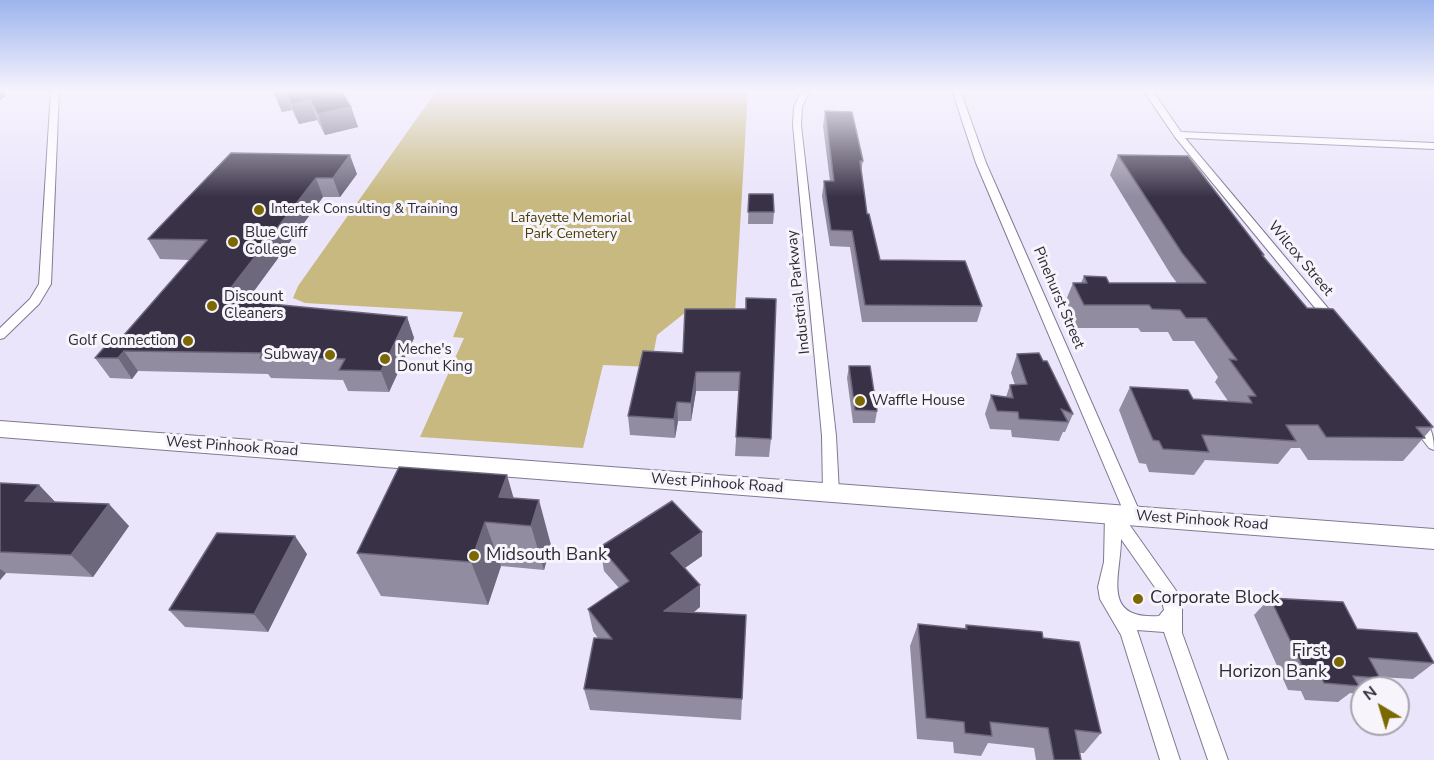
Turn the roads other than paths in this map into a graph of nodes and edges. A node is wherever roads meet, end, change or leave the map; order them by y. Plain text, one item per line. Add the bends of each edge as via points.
1 (53, 125) edge
2 (797, 125) edge
3 (968, 125) edge
4 (1171, 125) edge
5 (1178, 135) junction
6 (1434, 146) edge
7 (1343, 333) edge
8 (0, 335) edge
9 (1407, 411) edge
10 (0, 429) edge
11 (1434, 444) edge
12 (831, 493) junction
13 (1124, 516) junction
14 (1434, 538) edge
15 (1173, 612) junction
16 (1120, 614) junction
17 (1170, 760) edge
18 (1218, 760) edge

1 - 8 street via 45,284 35,301
2 - 12 street, Industrial Parkway via 829,436
3 - 13 street, Pinehurst Street
4 - 5 street, Wilcox Street
5 - 6 street
5 - 7 street, Wilcox Street
9 - 11 street
10 - 12 main road, West Pinhook Road
12 - 13 main road, West Pinhook Road
13 - 14 main road, West Pinhook Road
13 - 15 street via 1168,592
13 - 16 street via 1107,589 1110,602
15 - 16 street via 1164,624 1150,626
15 - 18 street via 1173,633
16 - 17 street via 1131,634

